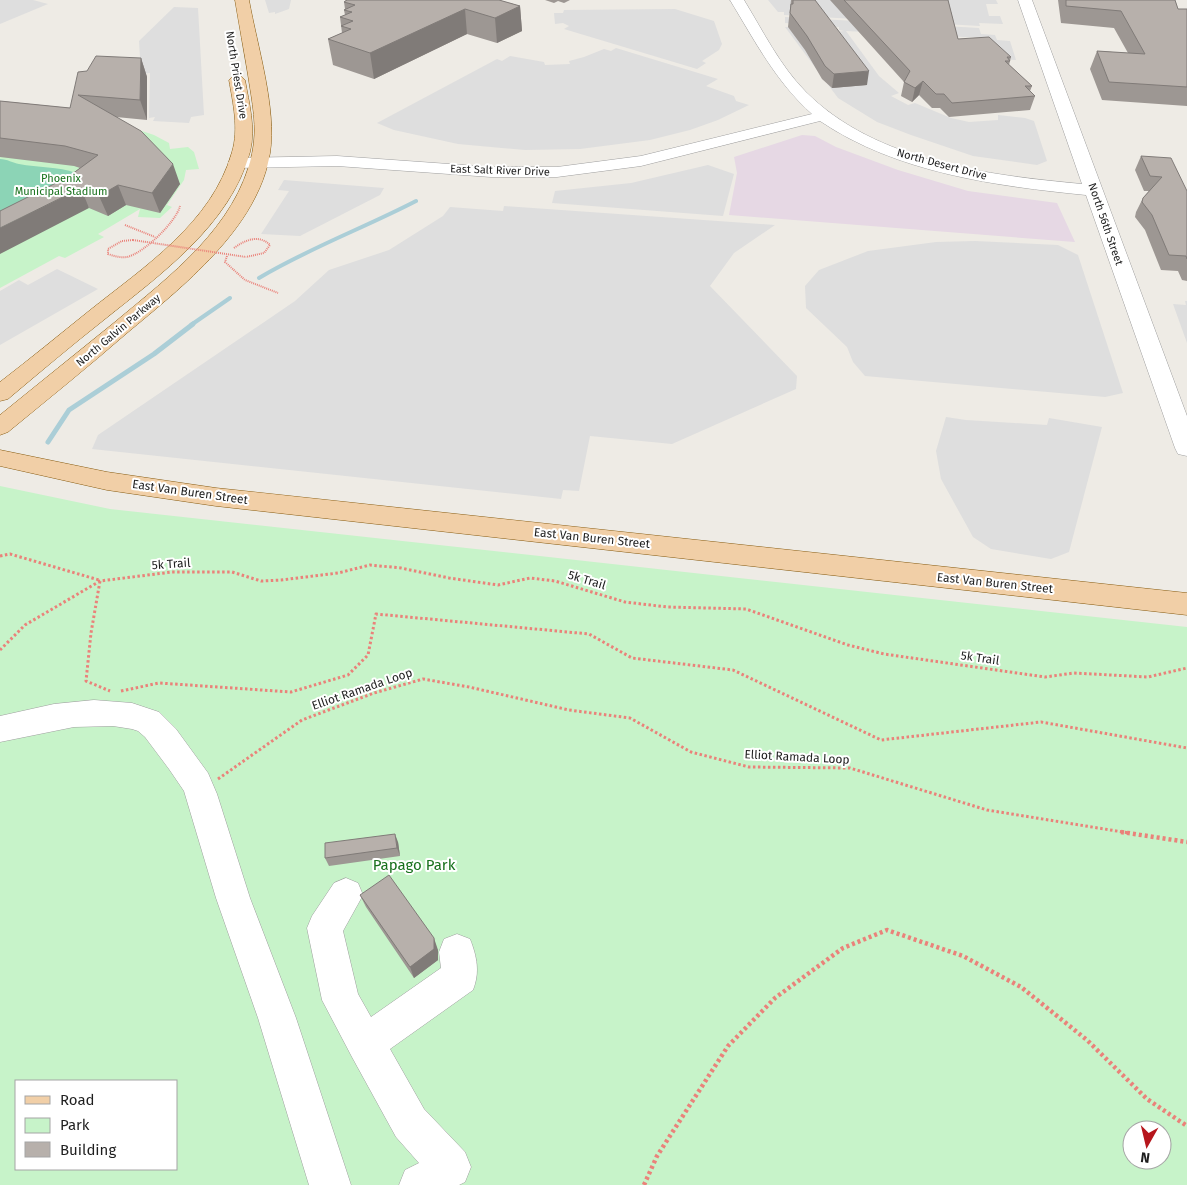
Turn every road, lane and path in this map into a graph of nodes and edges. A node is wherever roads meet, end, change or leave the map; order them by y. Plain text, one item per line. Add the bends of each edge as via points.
1 (242, 0) edge
2 (737, 0) edge
3 (1025, 0) edge
4 (235, 64) dead end
5 (822, 116) junction
6 (261, 162) junction
7 (237, 163) junction
8 (1094, 190) junction
9 (180, 206) dead end
10 (125, 225) dead end
11 (228, 225) joint
12 (196, 228) joint
13 (155, 237) junction
14 (278, 293) dead end
15 (0, 394) edge
16 (0, 427) edge
17 (1187, 448) edge
18 (0, 458) edge
19 (0, 556) edge
20 (100, 581) junction
21 (1187, 604) edge
22 (0, 650) edge
23 (1187, 668) edge
24 (0, 729) edge
25 (1187, 748) edge
26 (201, 790) junction
27 (1187, 842) edge
28 (346, 895) dead end
29 (457, 952) dead end
30 (365, 1044) junction
31 (1187, 1126) edge
32 (330, 1185) edge
33 (420, 1185) edge
34 (644, 1185) edge

1 - 6 main road, North Priest Drive via 264,121
2 - 5 street, North Desert Drive via 785,78
3 - 8 street, North 56th Street
4 - 7 main road, North Priest Drive via 244,126
5 - 6 street, East Salt River Drive via 641,161 557,172 500,172 337,161
5 - 8 street, North Desert Drive via 865,140 918,160 988,177
6 - 7 street, East Salt River Drive
6 - 11 main road, North Priest Drive via 244,200
7 - 12 main road, North Priest Drive
8 - 17 street, North 56th Street
9 - 13 path via 178,215
10 - 13 path
11 - 16 main road, North Galvin Parkway via 181,276
12 - 15 main road, North Galvin Parkway via 136,285
13 - 14 path, bridge via 150,242 145,246 137,254 128,258 108,254 108,249 115,244 133,240 143,241 152,242 199,250 218,252 228,254 237,255 246,257 269,249 270,245 264,240 251,239 235,247 230,253 226,258 225,262 245,280
18 - 21 main road, East Van Buren Street via 107,481 216,497
19 - 20 path via 10,554
20 - 22 path, 5k Trail via 24,625
20 - 23 path, 5k Trail via 172,572 232,572 260,581 281,580 338,574 370,565 498,585 530,578 555,580 625,602 667,607 746,609 848,645 884,654 1045,677 1074,673 1148,676
20 - 25 path via 86,681 115,693 159,683 291,692 348,675 368,655 376,614 589,634 632,658 733,670 882,740 1041,722
24 - 26 street via 66,715 116,714 150,722
26 - 27 path, Elliot Ramada Loop via 302,720 423,679 469,686 569,710 630,718 691,752 749,767 850,768 987,810
26 - 32 street via 233,898 277,1018
28 - 30 street via 325,928 341,1000
29 - 30 street via 460,977
30 - 33 street via 410,1123 450,1166
31 - 34 path via 1147,1099 1087,1040 1022,987 963,956 887,930 843,948 782,992 728,1046 656,1156

